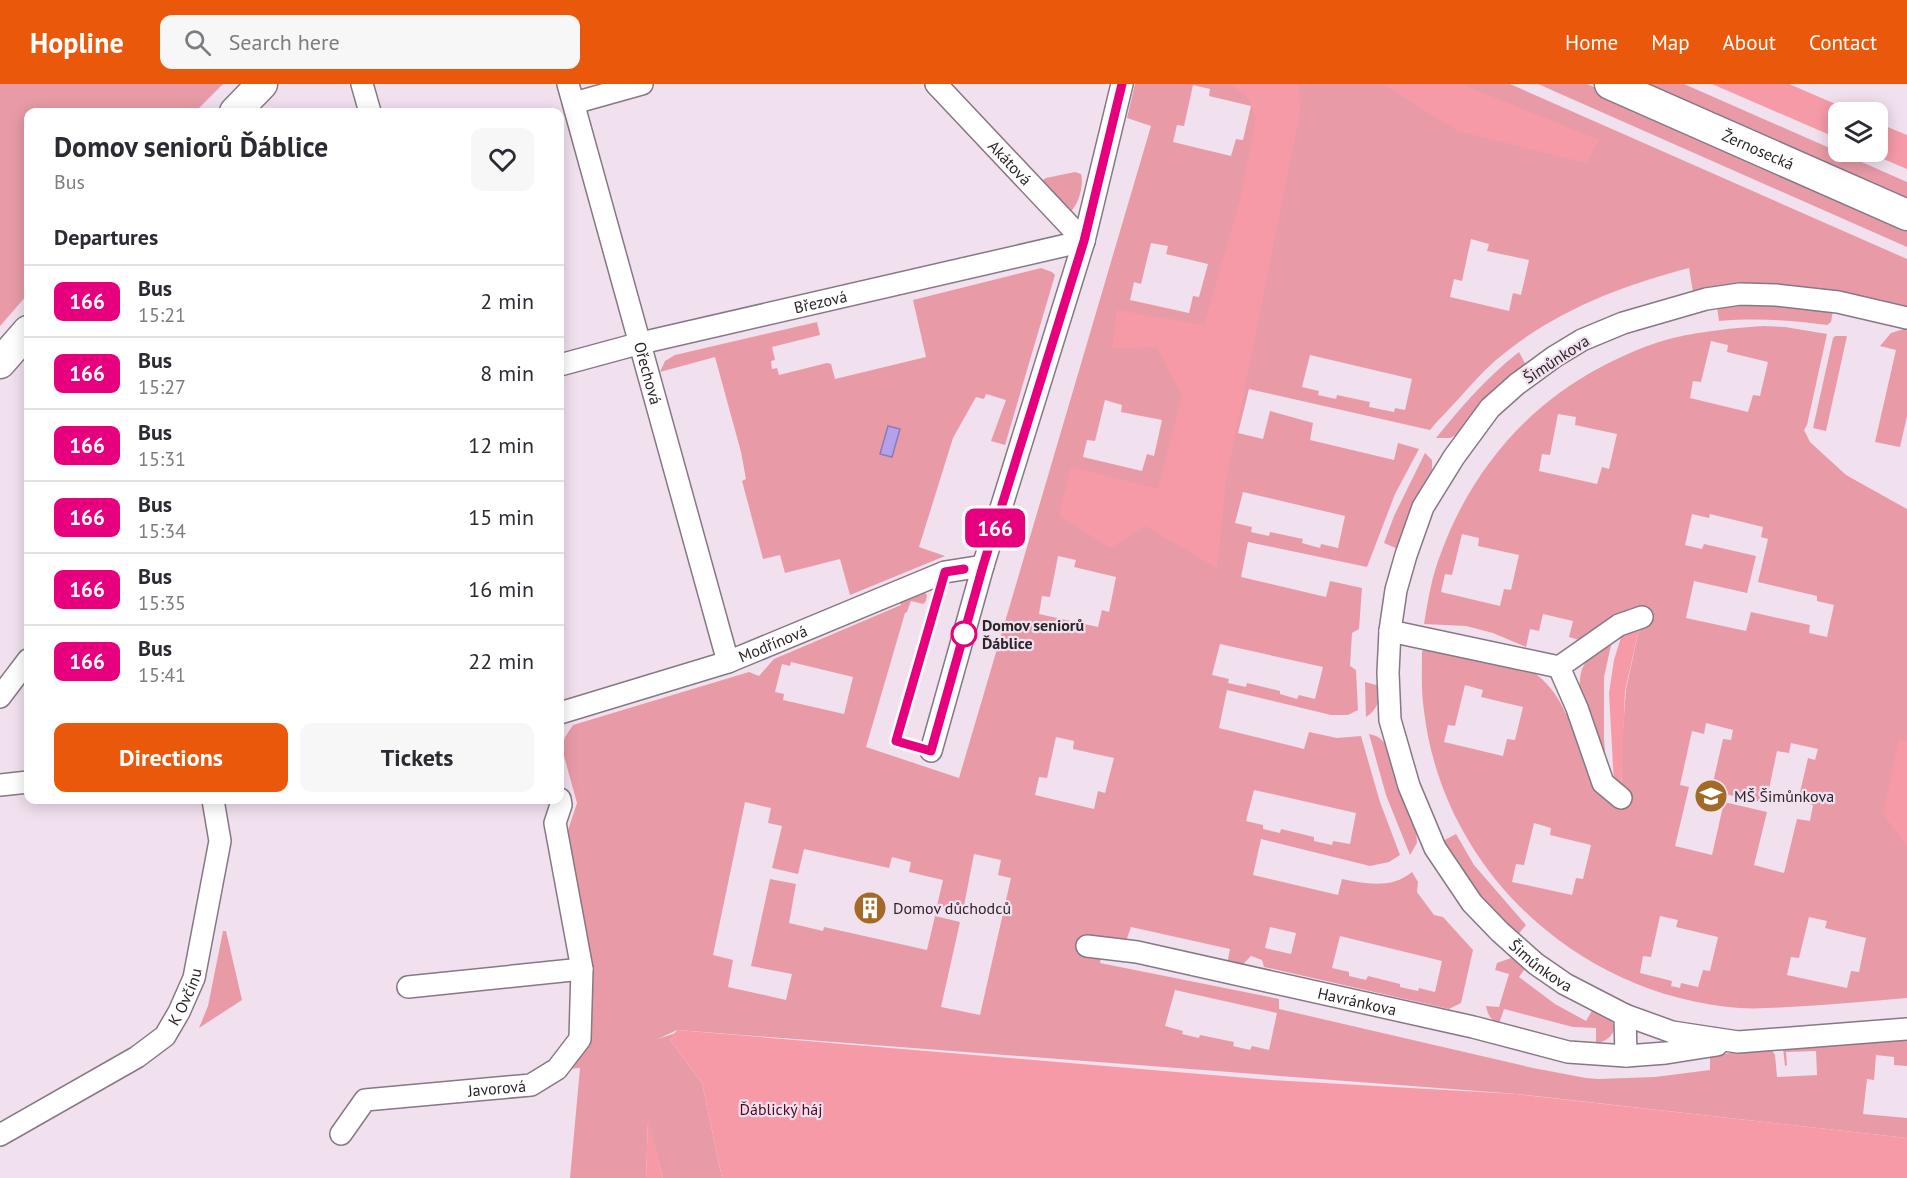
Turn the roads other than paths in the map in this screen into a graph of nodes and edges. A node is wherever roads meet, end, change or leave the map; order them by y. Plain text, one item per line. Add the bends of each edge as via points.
1 (262, 84) edge
2 (362, 84) edge
3 (642, 84) edge
4 (936, 84) edge
5 (1122, 84) edge
6 (1610, 84) edge
7 (571, 93) edge
8 (239, 108) edge
9 (369, 108) edge
10 (1907, 215) edge
11 (1084, 241) junction
12 (1907, 318) edge
13 (24, 336) edge
14 (641, 343) junction
15 (0, 363) edge
16 (564, 364) edge
17 (983, 566) junction
18 (1642, 617) dead end
19 (1389, 631) junction
20 (728, 662) junction
21 (24, 665) edge
22 (1559, 667) junction
23 (0, 697) edge
24 (564, 712) edge
25 (931, 751) dead end
26 (24, 782) edge
27 (0, 785) edge
28 (1621, 798) dead end
29 (214, 804) edge
30 (561, 804) edge
31 (1088, 946) dead end
32 (582, 969) junction
33 (408, 987) dead end
34 (1625, 1015) junction
35 (1907, 1029) edge
36 (1738, 1042) junction
37 (1626, 1056) junction
38 (341, 1134) dead end
39 (0, 1135) edge

1 - 8 street
2 - 9 street
3 - 7 street
4 - 11 street, Akátová
5 - 11 street
6 - 10 street, Žernosecká
7 - 14 street, Ořechová
11 - 14 street, Březová
11 - 17 street
12 - 19 street, Šimůnkova via 1838,302 1740,294 1623,323 1563,351 1491,408 1454,457 1424,507 1406,555
13 - 15 street
14 - 16 street, Březová
14 - 20 street, Ořechová
17 - 20 street, Modřínová via 945,572
17 - 25 street
18 - 22 street via 1618,625
19 - 22 street
19 - 34 street, Šimůnkova via 1390,720 1409,786 1435,848 1472,903 1507,939 1565,984
20 - 24 street, Modřínová
21 - 23 street
22 - 28 street via 1604,783
26 - 27 street
29 - 39 street, K Ovčínu via 220,841 194,978 165,1036 137,1057
30 - 32 street, Javorová via 555,823
31 - 37 street, Havránkova via 1137,952 1568,1052
32 - 33 street
32 - 38 street, Javorová via 580,1039 557,1068 531,1085 365,1100
34 - 36 street, Šimůnkova via 1672,1032
34 - 37 street
35 - 36 street, Šimůnkova
36 - 37 street, Havránkova

